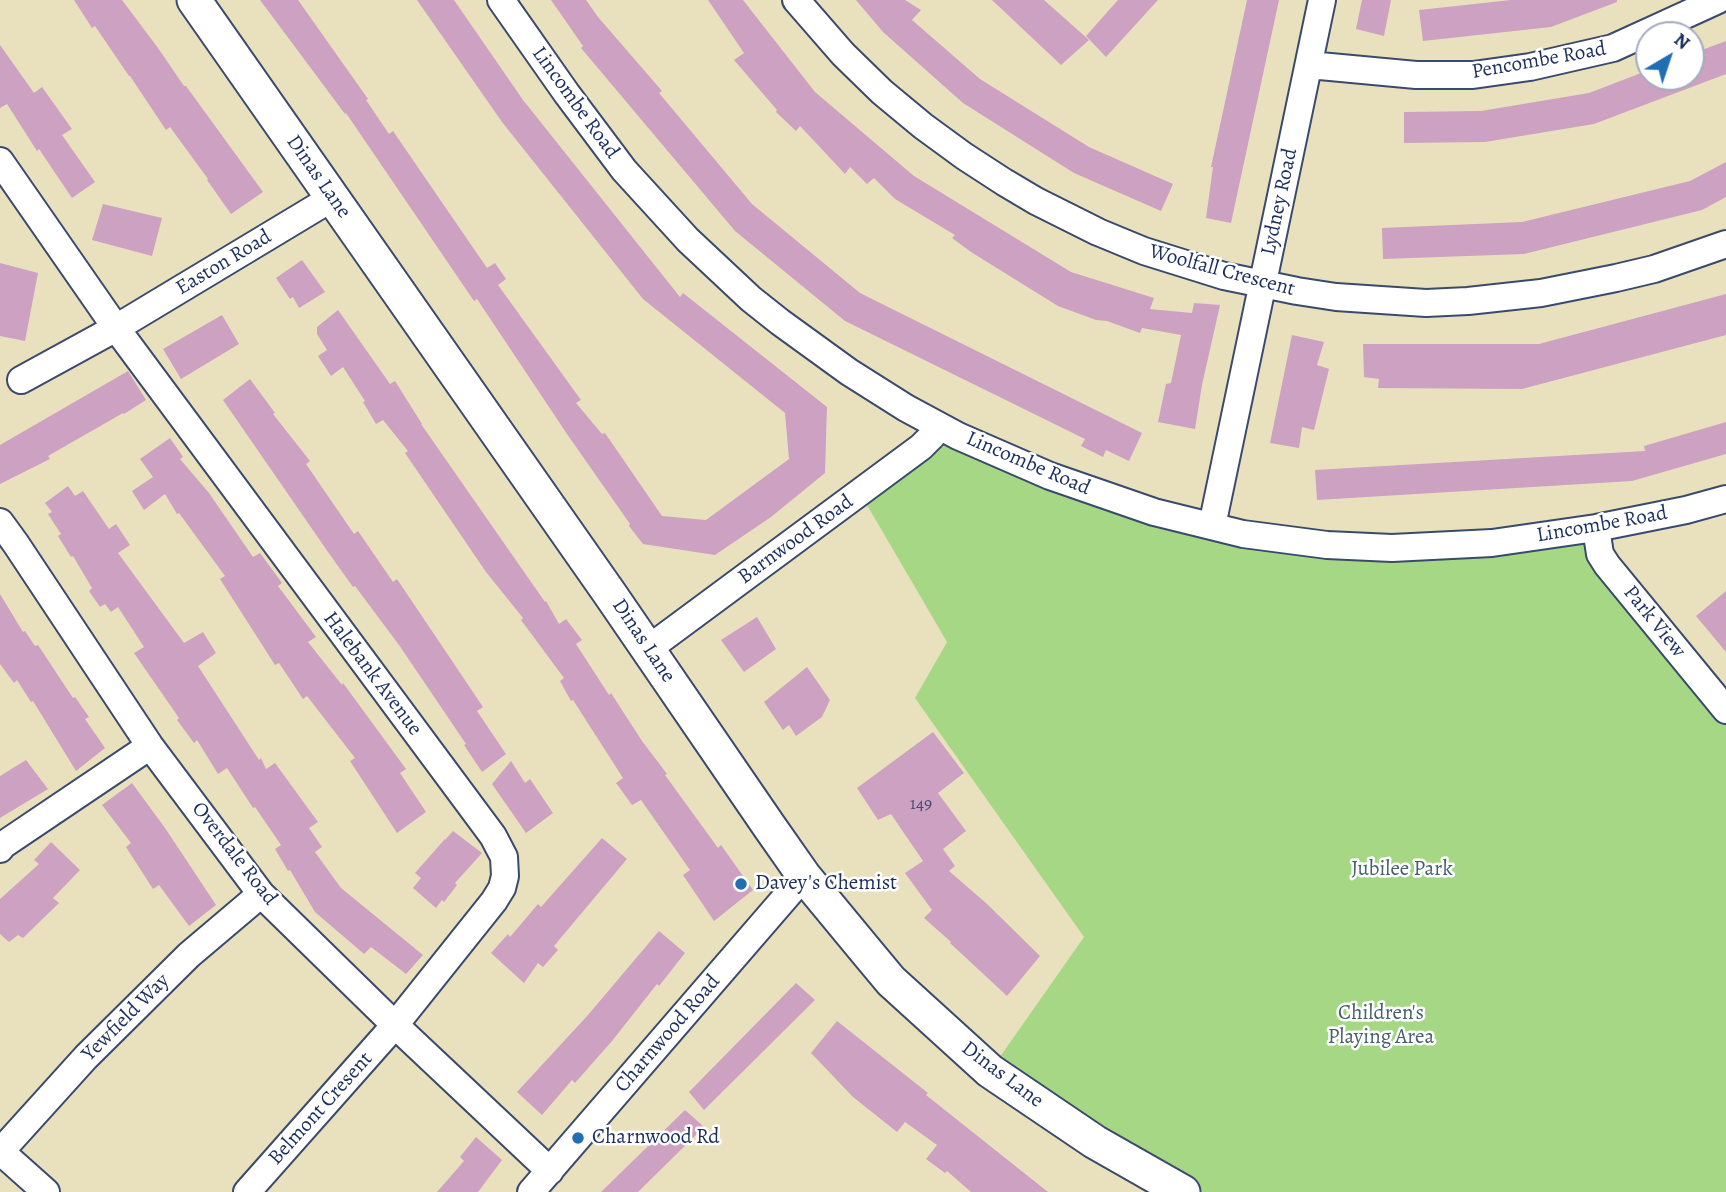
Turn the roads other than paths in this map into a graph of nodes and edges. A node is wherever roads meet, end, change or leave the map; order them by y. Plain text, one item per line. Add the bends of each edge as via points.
1 (194, 0) edge
2 (501, 0) edge
3 (796, 0) edge
4 (1322, 0) edge
5 (1717, 0) edge
6 (1308, 65) junction
7 (0, 161) edge
8 (332, 198) junction
9 (1726, 244) edge
10 (1263, 284) junction
11 (116, 328) junction
12 (11, 386) edge
13 (939, 426) junction
14 (1726, 499) edge
15 (0, 522) edge
16 (1212, 526) junction
17 (1596, 528) junction
18 (648, 649) junction
19 (1726, 710) edge
20 (150, 746) junction
21 (0, 849) edge
22 (804, 876) junction
23 (261, 894) junction
24 (395, 1025) junction
25 (0, 1151) edge
26 (550, 1171) junction
27 (46, 1192) edge
28 (247, 1192) edge
29 (531, 1192) edge
30 (1183, 1192) edge

1 - 8 street, Dinas Lane
2 - 13 street, Lincombe Road via 624,170 688,240 780,322 877,390
3 - 10 street, Woolfall Crescent via 882,92 1004,182 1066,217 1144,251
4 - 6 street, Lydney Road
5 - 6 street, Pencombe Road via 1613,48 1530,67 1473,75 1416,75
6 - 10 street, Lydney Road
7 - 11 street
8 - 11 street, Easton Road
8 - 18 street, Dinas Lane
9 - 10 street, Woolfall Crescent via 1616,278 1468,302 1381,301
10 - 16 street, Lydney Road
11 - 12 street, Easton Road
11 - 24 street, Halebank Avenue via 500,847 505,866 502,888
13 - 16 street, Lincombe Road via 1088,490
13 - 18 street, Barnwood Road via 921,447
14 - 17 street, Lincombe Road
15 - 20 street, Overdale Road
16 - 17 street, Lincombe Road via 1327,545 1392,548 1492,542
17 - 19 street, Park View via 1600,554 1607,565
18 - 22 street, Dinas Lane
20 - 21 street
20 - 23 street, Overdale Road
22 - 26 street, Charnwood Road
22 - 30 street, Dinas Lane via 891,981 990,1071 1095,1142
23 - 24 street, Overdale Road
23 - 25 street, Yewfield Way via 189,954
24 - 26 street, Overdale Road
24 - 28 street, Belmont Cresent
25 - 27 street
26 - 29 street, Charnwood Road

